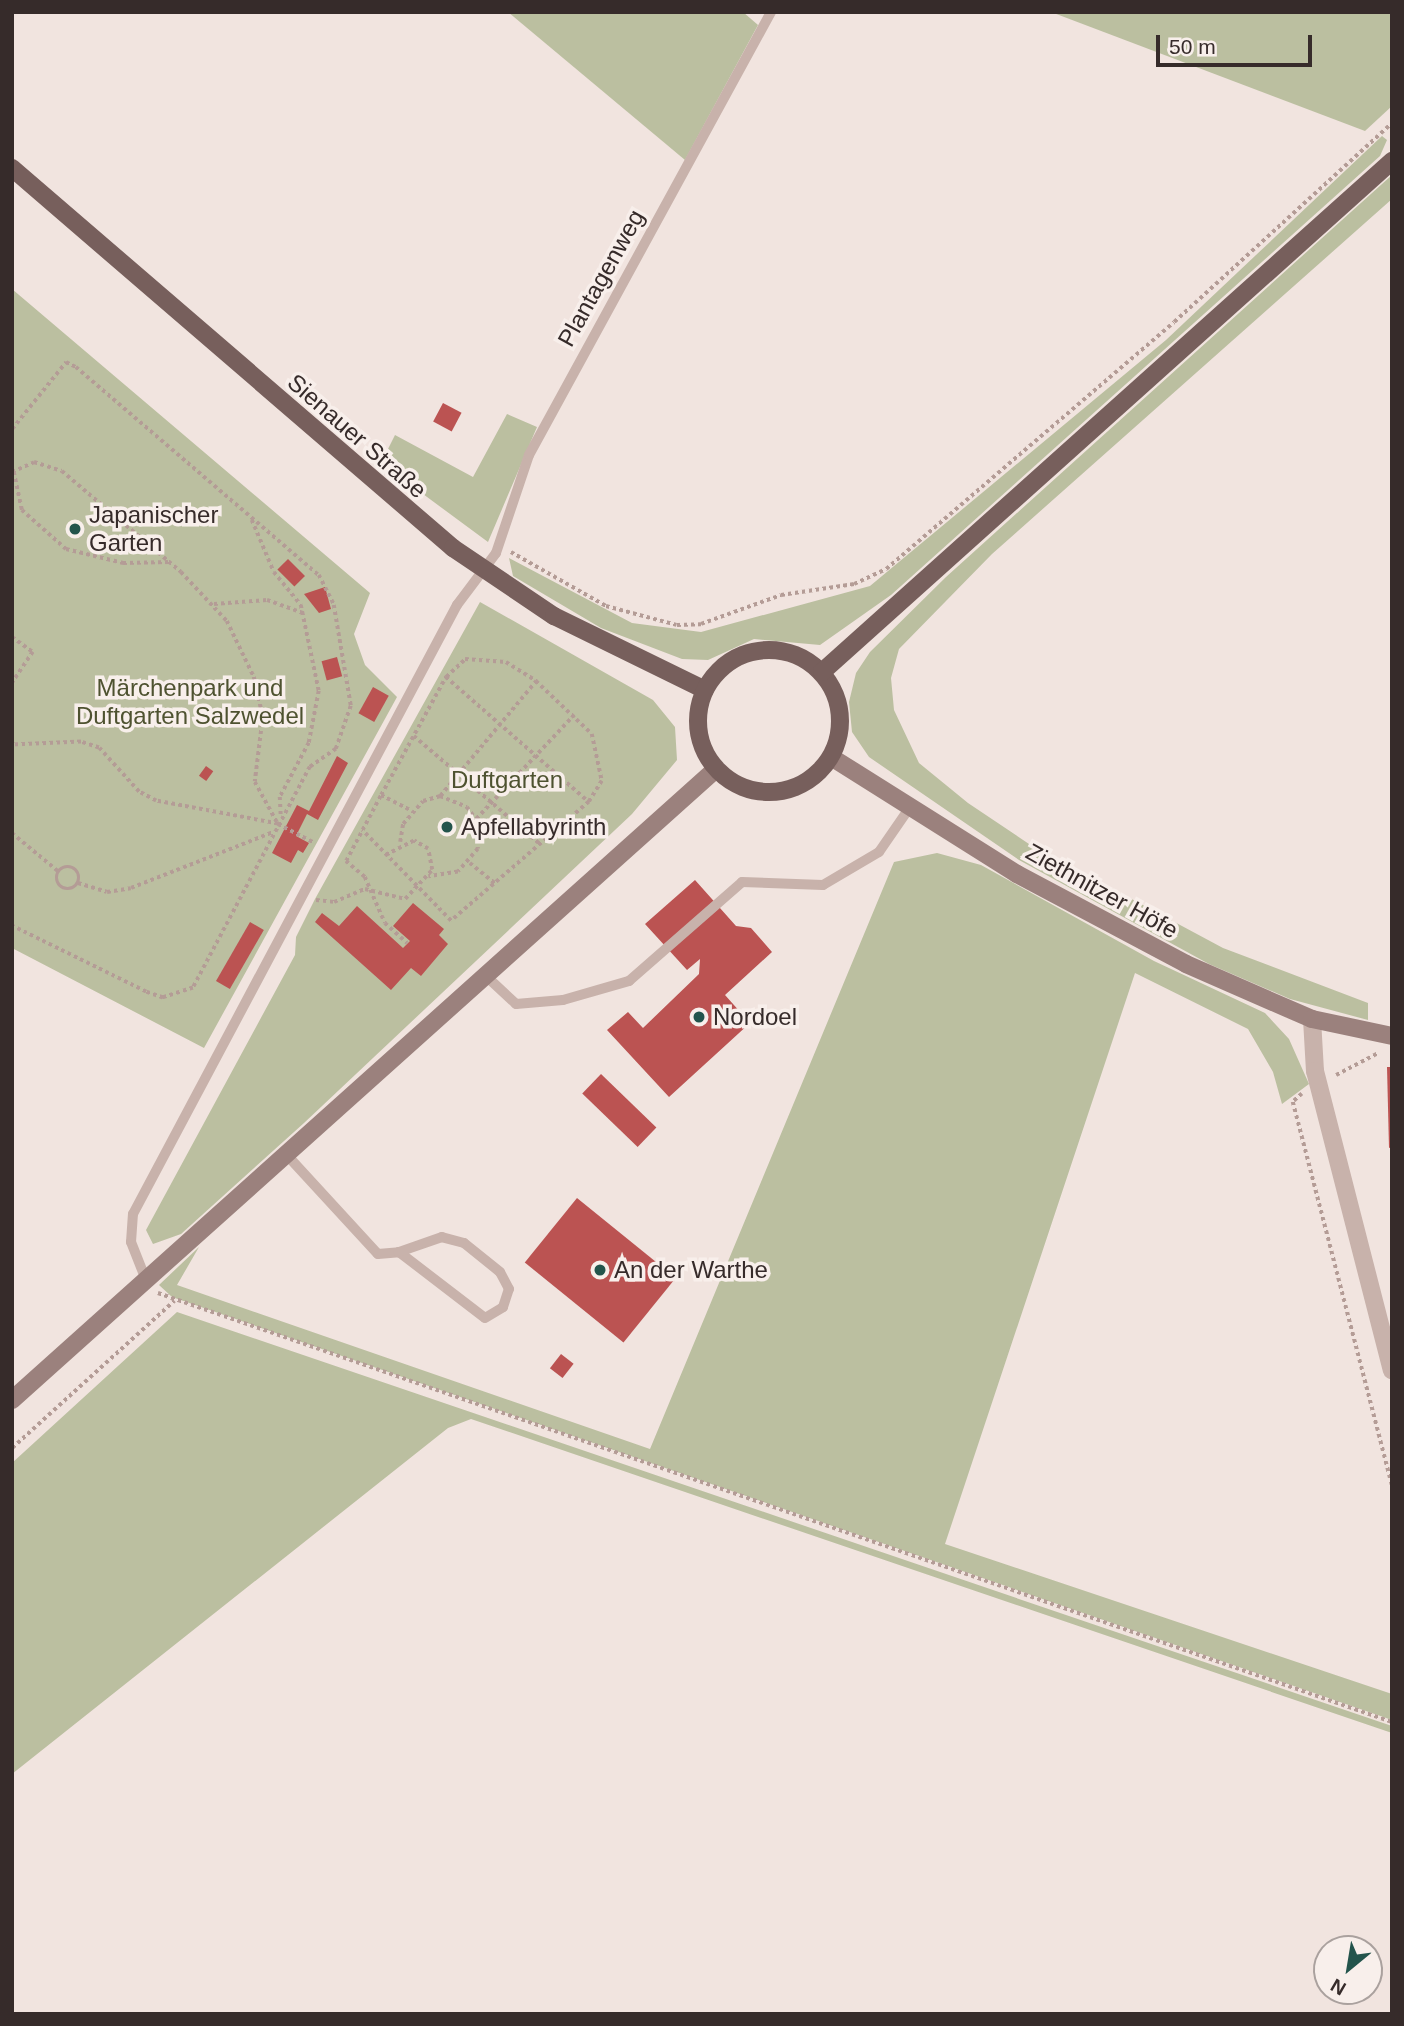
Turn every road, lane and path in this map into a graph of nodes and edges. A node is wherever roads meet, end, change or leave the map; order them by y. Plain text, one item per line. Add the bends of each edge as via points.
1 (771, 12) edge
2 (1392, 123) edge
3 (1392, 161) edge
4 (12, 168) edge
5 (12, 429) edge
6 (13, 472) edge
7 (252, 518) junction
8 (500, 545) junction
9 (170, 562) junction
10 (484, 571) junction
11 (212, 604) junction
12 (303, 613) junction
13 (12, 637) edge
14 (822, 672) junction
15 (446, 677) junction
16 (536, 681) junction
17 (12, 683) edge
18 (705, 690) junction
19 (574, 715) junction
20 (500, 725) junction
21 (414, 735) junction
22 (12, 746) edge
23 (536, 755) junction
24 (831, 757) junction
25 (716, 769) junction
26 (459, 774) junction
27 (381, 795) junction
28 (440, 796) junction
29 (492, 802) junction
30 (589, 802) junction
31 (910, 807) junction
32 (411, 810) junction
33 (281, 818) junction
34 (476, 819) junction
35 (278, 824) junction
36 (362, 830) junction
37 (275, 832) junction
38 (12, 833) edge
39 (400, 843) junction
40 (540, 844) junction
41 (330, 851) junction
42 (386, 855) junction
43 (345, 861) junction
44 (470, 863) junction
45 (58, 871) junction
46 (428, 877) junction
47 (78, 883) junction
48 (495, 883) junction
49 (418, 887) junction
50 (372, 890) junction
51 (306, 895) junction
52 (12, 926) edge
53 (407, 943) dead end
54 (486, 976) junction
55 (1312, 1019) junction
56 (1392, 1036) edge
57 (1384, 1053) dead end
58 (1318, 1085) junction
59 (285, 1153) junction
60 (399, 1252) junction
61 (146, 1280) junction
62 (174, 1301) junction
63 (1392, 1370) edge
64 (12, 1400) edge
65 (12, 1448) edge
66 (1392, 1486) edge
67 (1392, 1722) edge

1 - 8 lane, Plantagenweg via 528,455
2 - 8 path via 886,569 854,584 781,596 701,624 677,625 606,606
3 - 14 main road
4 - 10 main road, Sienauer Straße via 373,484
5 - 7 path via 66,362
6 - 9 path via 34,462 62,471
6 - 9 path via 22,510 70,551 123,563
7 - 12 path via 274,572
7 - 33 path via 330,589 351,706 336,749 310,767
8 - 10 lane, Plantagenweg
9 - 11 path
10 - 18 main road, Sienauer Straße via 598,640
10 - 41 lane, Plantagenweg via 457,605
11 - 12 path via 267,600
11 - 35 path via 244,648 254,677 262,717 255,782
12 - 33 path via 319,691 316,720 280,797
13 - 17 path via 33,652
14 - 18 main road via 807,659 768,649 730,660
14 - 24 main road via 840,712
15 - 16 path via 464,659 480,657 506,662
15 - 20 path
15 - 21 path
16 - 19 path
16 - 20 path
18 - 25 main road via 698,732
19 - 23 path
19 - 30 path via 592,734 599,758 602,781
20 - 23 path
20 - 26 path
21 - 26 path
21 - 27 path
22 - 35 path via 81,742 99,748 139,792 156,801
23 - 29 path
23 - 30 path
24 - 25 main road via 799,786 777,792 734,783
24 - 31 main road, Ziethnitzer Höfe
25 - 54 main road
26 - 28 path
26 - 29 path
27 - 32 path
27 - 36 path
28 - 32 path
28 - 34 path via 467,807
29 - 34 path
29 - 40 path
30 - 40 path
31 - 54 lane via 879,852 823,885 743,882 629,981 516,1004
31 - 55 main road, Ziethnitzer Höfe via 1107,924
32 - 39 path
33 - 35 path
34 - 44 path via 478,849
35 - 37 path
35 - 41 path
36 - 42 path
36 - 43 path
37 - 47 path via 131,888 107,892
37 - 52 path via 193,988 183,995 146,992
38 - 45 path
39 - 42 path
39 - 46 path via 414,841 428,849 433,863
40 - 48 path
41 - 43 path
41 - 51 lane, Plantagenweg
42 - 49 path
43 - 50 path
44 - 46 path via 458,872
44 - 48 path
45 - 47 path via 72,867
45 - 47 path via 62,887
46 - 49 path
48 - 49 path via 451,921
49 - 50 path via 401,899
50 - 51 path via 326,903
50 - 53 path via 380,917
51 - 61 lane, Plantagenweg via 132,1214 131,1242
54 - 59 main road
55 - 56 main road, Ziethnitzer Höfe
55 - 58 street via 1310,1047
57 - 58 path via 1367,1055
58 - 63 street
58 - 66 path via 1293,1102
59 - 60 lane via 378,1254
59 - 61 main road
60 - 60 lane via 442,1237 464,1243 499,1272 509,1289 503,1307 485,1318 467,1309
61 - 62 path
61 - 64 main road
62 - 65 path
62 - 67 path

